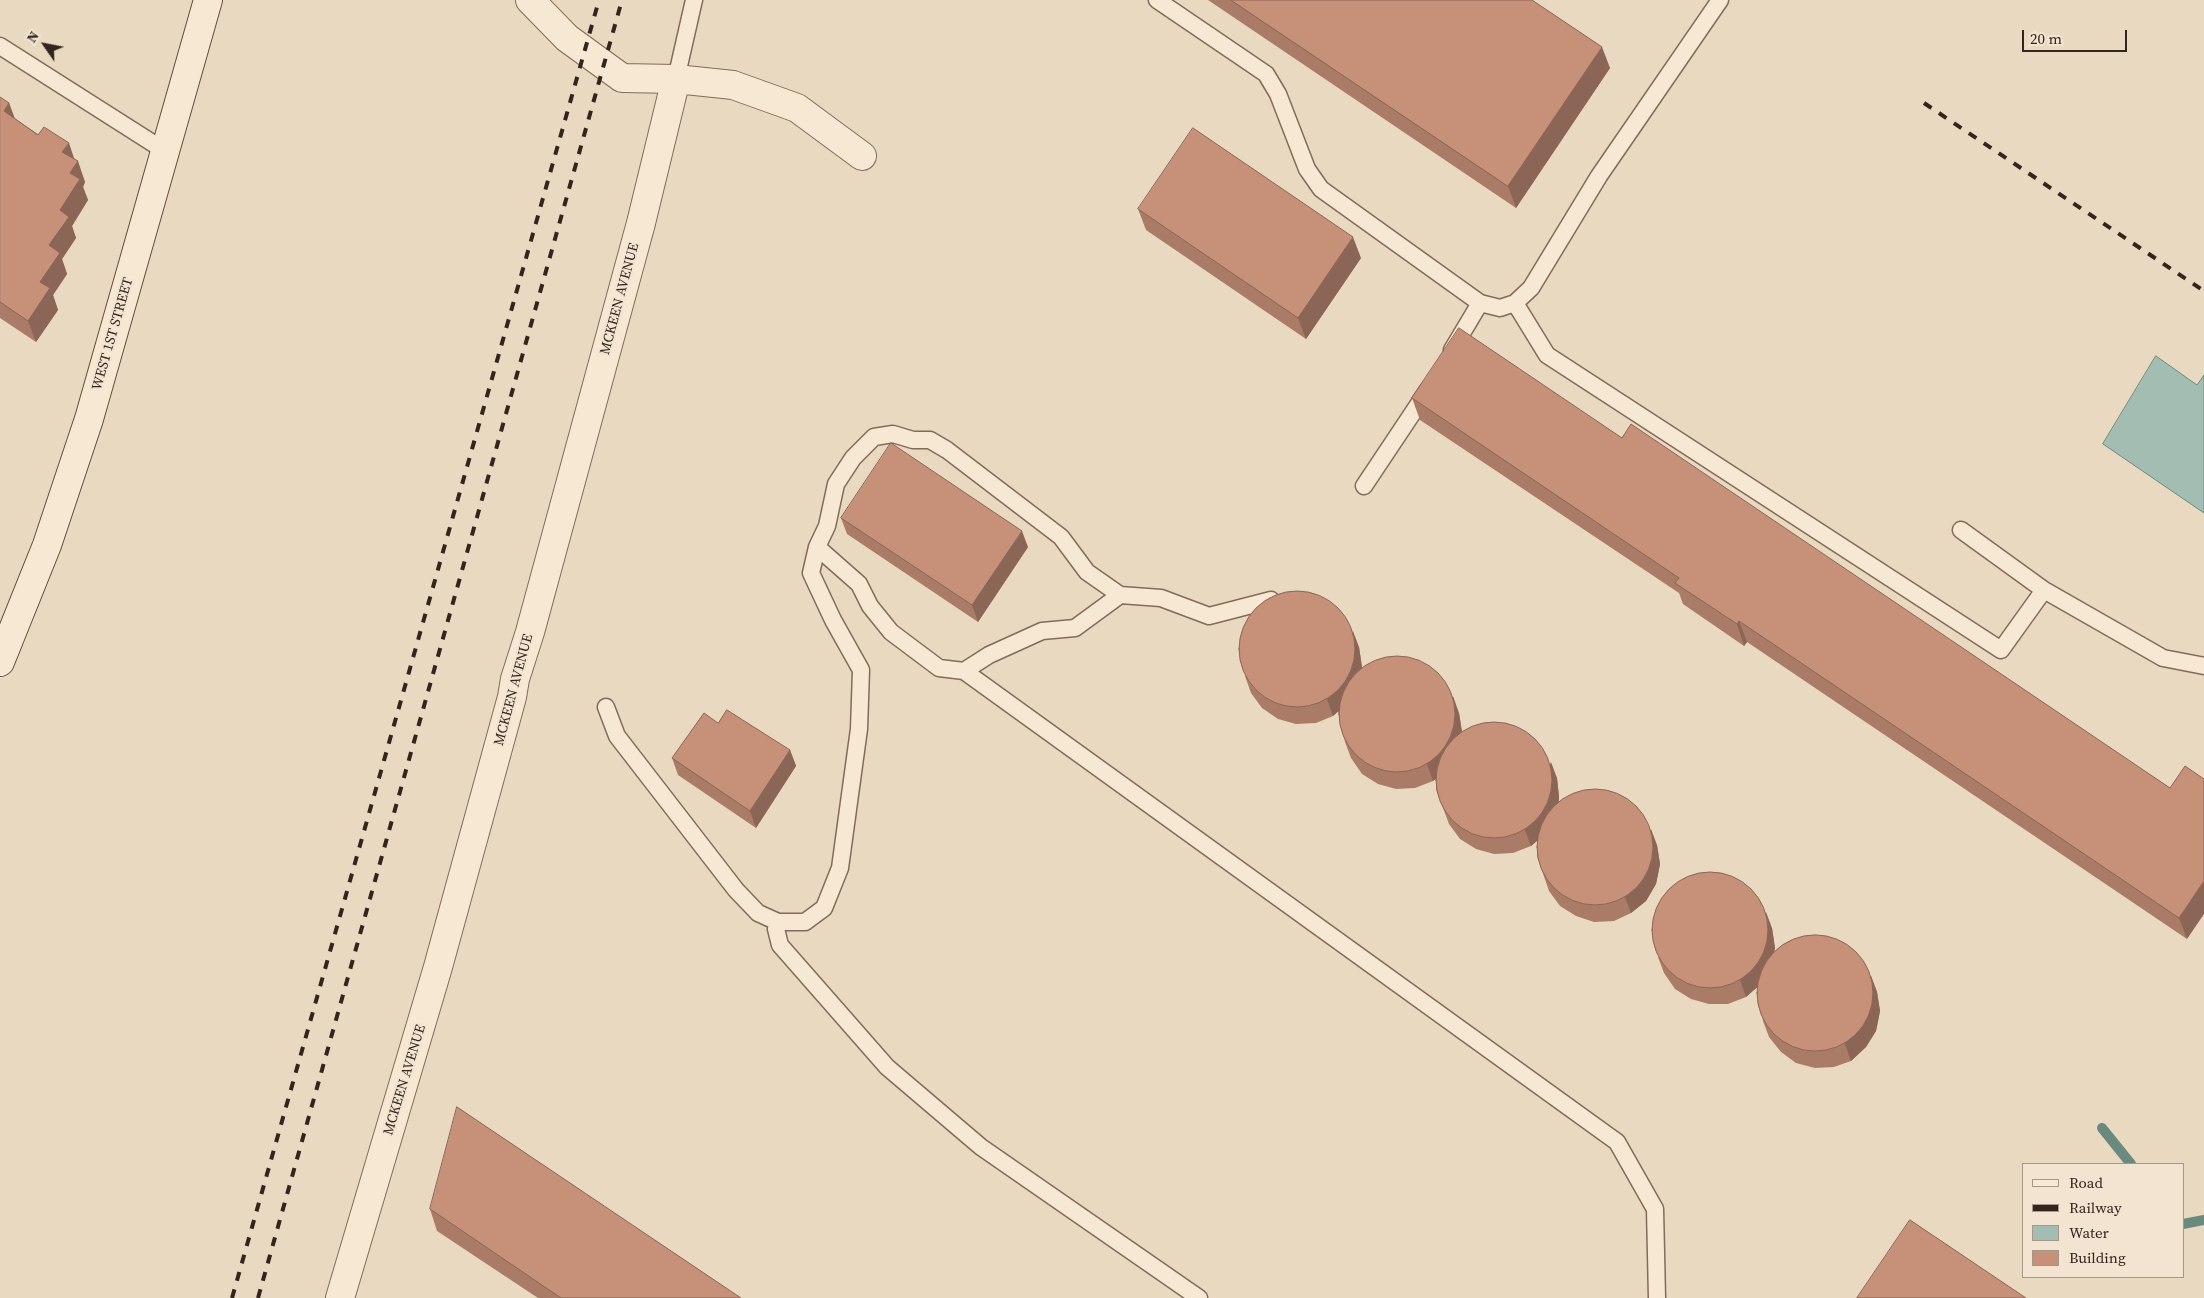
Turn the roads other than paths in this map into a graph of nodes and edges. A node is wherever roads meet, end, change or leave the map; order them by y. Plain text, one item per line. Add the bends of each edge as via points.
1 (208, 0) edge
2 (530, 0) edge
3 (1157, 0) edge
4 (1720, 0) edge
5 (692, 1) edge
6 (0, 46) edge
7 (676, 79) junction
8 (165, 151) junction
9 (862, 156) dead end
10 (1480, 303) junction
11 (1515, 303) junction
12 (1364, 486) dead end
13 (1961, 530) dead end
14 (817, 546) junction
15 (2044, 590) junction
16 (1120, 596) junction
17 (1271, 600) edge
18 (0, 662) edge
19 (2204, 666) edge
20 (964, 671) junction
21 (606, 707) dead end
22 (778, 922) junction
23 (340, 1298) edge
24 (1199, 1298) edge
25 (1657, 1298) edge

1 - 8 street, WEST 1ST STREET
2 - 7 street via 567,38 622,78
3 - 10 lane via 1266,74 1278,94 1308,169 1321,189
4 - 11 lane via 1599,176 1531,288
5 - 7 lane
6 - 8 lane
7 - 9 street via 733,86 797,108
7 - 23 street, MCKEEN AVENUE via 634,250 441,958
8 - 18 street, WEST 1ST STREET via 69,482 26,603
10 - 11 lane via 1500,308
10 - 12 lane via 1440,371
11 - 15 lane via 1547,355 2001,650
13 - 15 lane
14 - 16 lane via 827,526 836,484 863,446 874,437 886,434 930,440 1061,536 1086,572
14 - 20 lane via 859,584 870,606 891,632 939,668
14 - 22 lane via 811,573 861,670 859,729 840,868 824,908 805,922
15 - 19 lane via 2163,658
16 - 17 lane via 1161,598 1209,616
16 - 20 lane via 1075,628 1042,631 989,655
20 - 25 lane via 1617,1142 1654,1209
21 - 22 lane via 616,736 736,890 758,913
22 - 24 lane via 776,929 780,945 887,1067 981,1147

